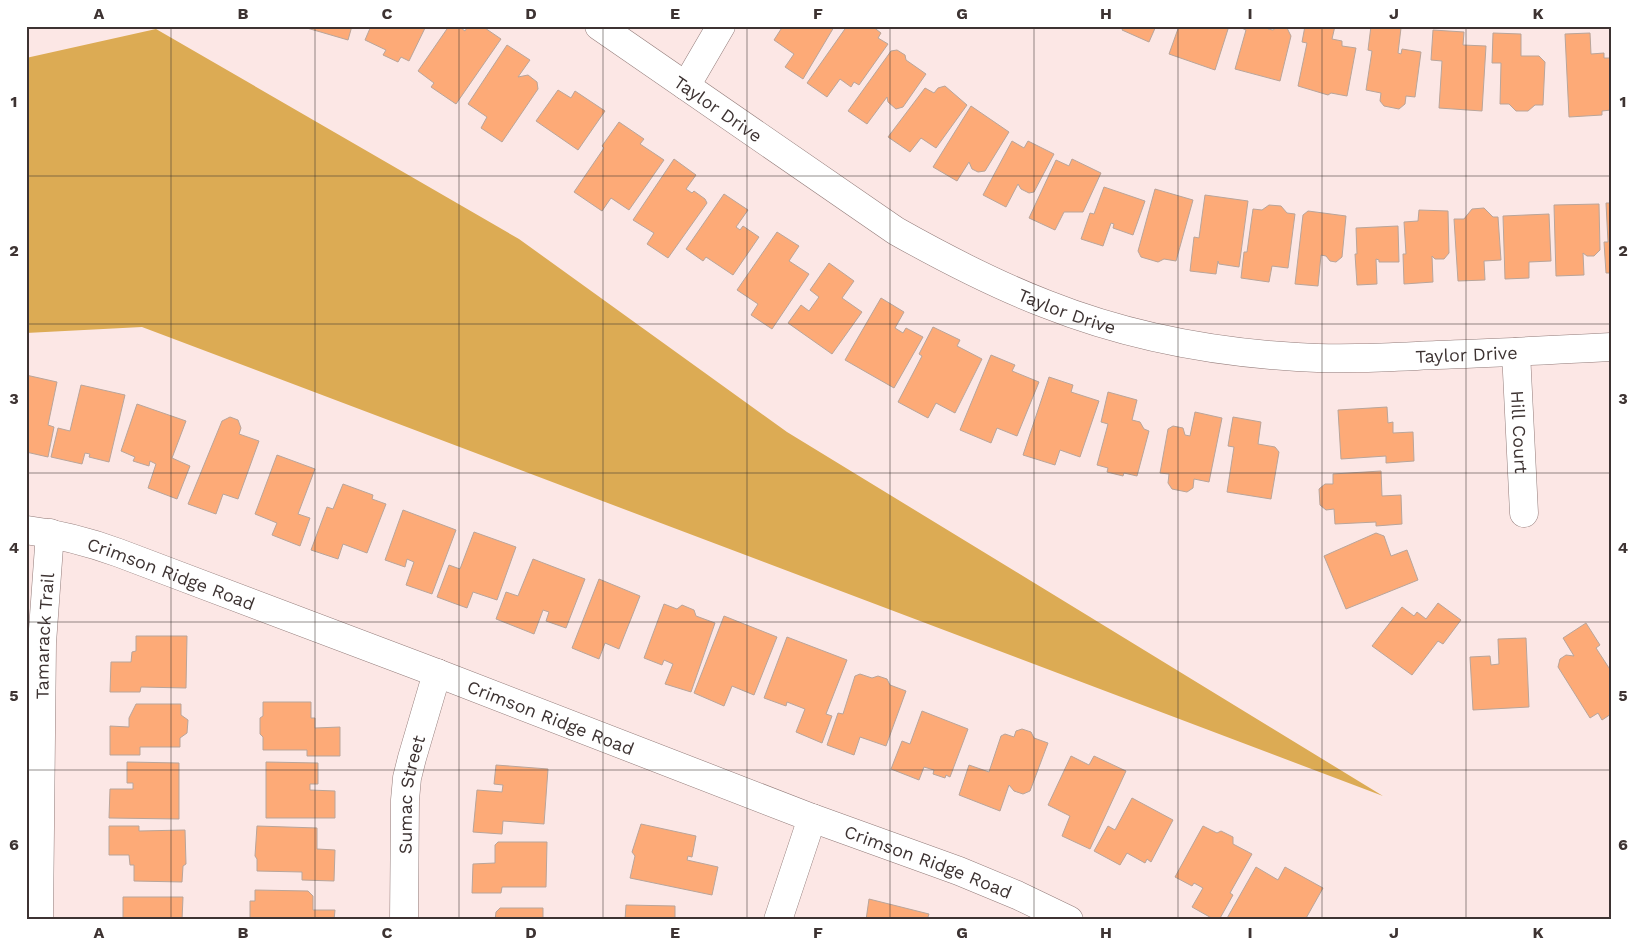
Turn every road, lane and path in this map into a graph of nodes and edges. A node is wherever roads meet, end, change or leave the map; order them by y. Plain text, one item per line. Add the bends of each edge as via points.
1 (598, 26) edge
2 (721, 26) edge
3 (686, 86) junction
4 (1611, 347) edge
5 (1516, 352) junction
6 (1524, 513) dead end
7 (38, 532) edge
8 (437, 673) junction
9 (812, 818) junction
10 (39, 920) edge
11 (404, 920) edge
12 (778, 920) edge
13 (1069, 920) edge

1 - 3 street, Taylor Drive
2 - 3 street
3 - 5 street, Taylor Drive via 896,231 940,256 1030,297 1100,322 1194,345 1296,358
4 - 5 street, Taylor Drive
5 - 6 street, Hill Court
7 - 8 street, Crimson Ridge Road via 119,553
7 - 10 street, Tamarack Trail via 42,643
8 - 9 street, Crimson Ridge Road
8 - 11 street, Sumac Street via 407,778
9 - 12 street
9 - 13 street, Crimson Ridge Road via 984,881

